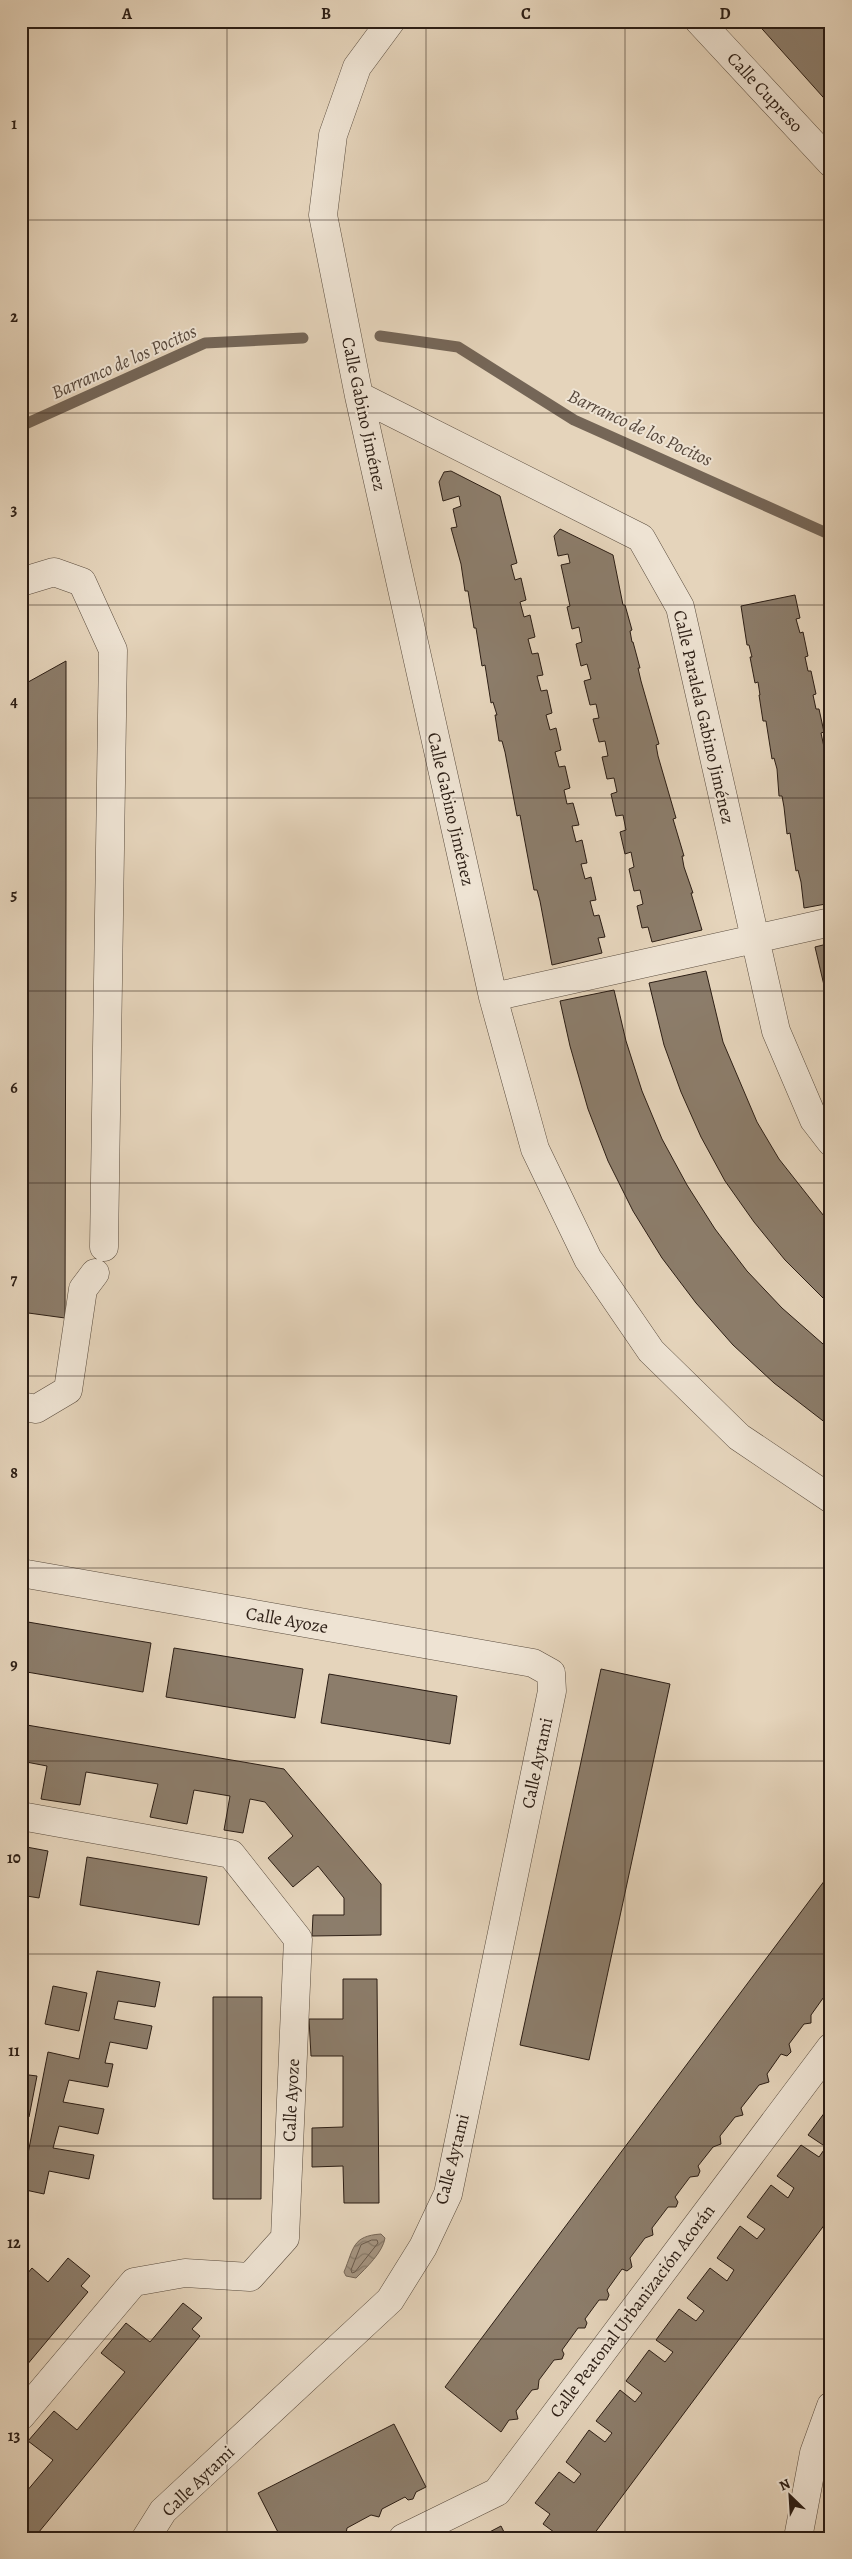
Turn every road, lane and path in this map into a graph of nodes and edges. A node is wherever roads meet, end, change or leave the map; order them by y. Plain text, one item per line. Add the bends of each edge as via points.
1 (390, 21) edge
2 (699, 21) edge
3 (831, 163) edge
4 (359, 396) junction
5 (21, 582) edge
6 (831, 922) edge
7 (755, 940) junction
8 (493, 997) junction
9 (831, 1142) edge
10 (104, 1247) dead end
11 (95, 1273) dead end
12 (21, 1406) edge
13 (831, 1499) edge
14 (21, 1574) edge
15 (550, 1673) joint
16 (21, 1816) edge
17 (831, 2047) edge
18 (831, 2406) edge
19 (21, 2416) edge
20 (146, 2538) edge
21 (403, 2538) edge
22 (798, 2538) edge

1 - 4 street, Calle Gabino Jiménez via 357,67 333,135 323,216
2 - 3 street, Calle Cupreso
4 - 7 street, Calle Paralela Gabino Jiménez via 641,538 680,607
4 - 8 street, Calle Gabino Jiménez
5 - 10 street via 54,572 82,582 114,650
6 - 7 street
7 - 8 street
7 - 9 street, Calle Paralela Gabino Jiménez via 776,1031 814,1120
8 - 13 street, Calle Gabino Jiménez via 535,1149 588,1259 652,1351 739,1437
11 - 12 street via 82,1289 68,1390 36,1409
14 - 15 street, Calle Ayoze via 533,1664
15 - 20 street, Calle Aytami via 552,1691 448,2194 423,2247 390,2300 163,2512
16 - 19 street, Calle Ayoze via 231,1854 298,1939 285,2238 250,2277 184,2273 134,2282
17 - 21 street, Calle Peatonal Urbanización Acorán via 496,2492
18 - 22 street via 814,2453

